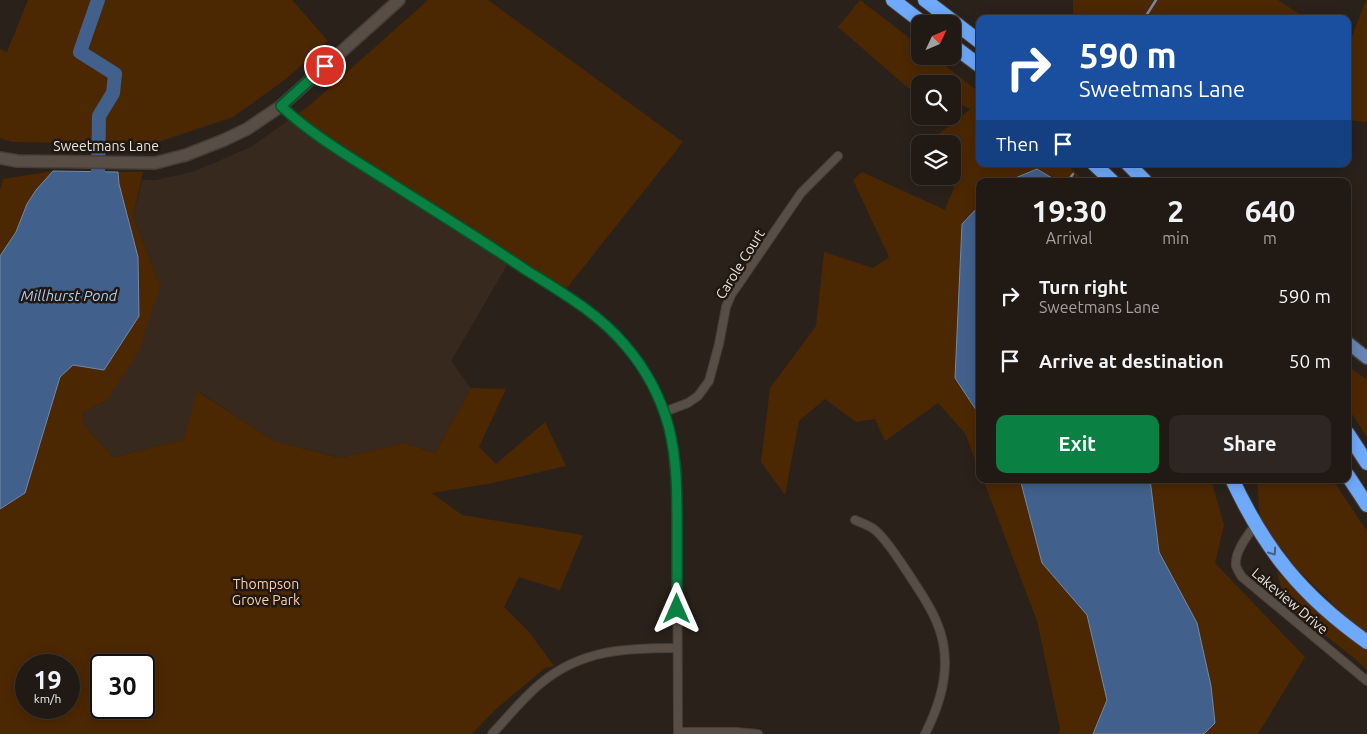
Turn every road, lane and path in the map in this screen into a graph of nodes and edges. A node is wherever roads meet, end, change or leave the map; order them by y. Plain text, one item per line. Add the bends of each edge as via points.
1 (399, 0) edge
2 (893, 0) edge
3 (925, 0) edge
4 (912, 15) edge
5 (976, 39) edge
6 (961, 52) edge
7 (976, 63) edge
8 (281, 106) junction
9 (838, 156) dead end
10 (0, 158) edge
11 (1090, 167) edge
12 (1097, 167) edge
13 (1099, 178) edge
14 (1109, 178) edge
15 (1351, 345) edge
16 (1367, 358) edge
17 (664, 412) junction
18 (1351, 439) edge
19 (1367, 464) edge
20 (1351, 481) edge
21 (1234, 483) edge
22 (1367, 505) edge
23 (854, 520) dead end
24 (1256, 525) junction
25 (1367, 642) edge
26 (677, 648) junction
27 (1367, 681) edge
28 (678, 733) edge
29 (492, 734) edge
30 (758, 734) edge
31 (925, 734) edge

1 - 8 street, Sweetmans Lane
2 - 4 highway
3 - 5 highway
6 - 7 highway
8 - 10 street, Sweetmans Lane via 237,134 174,160 106,163
8 - 17 street via 339,150 600,320 636,358
9 - 17 street, Carole Court via 800,193 731,295 707,385 688,403
11 - 13 highway
12 - 14 highway
15 - 16 main road
17 - 26 street via 673,443 676,476
18 - 19 highway
20 - 22 highway
21 - 24 highway
23 - 31 street via 872,528 885,541 928,603 940,629 945,651 944,678 938,707
24 -> 25 highway via 1297,582
24 - 27 street, Lakeview Drive via 1238,553 1236,566 1242,577
26 - 28 street
26 - 29 street via 624,649 575,662 540,684
28 - 30 street

